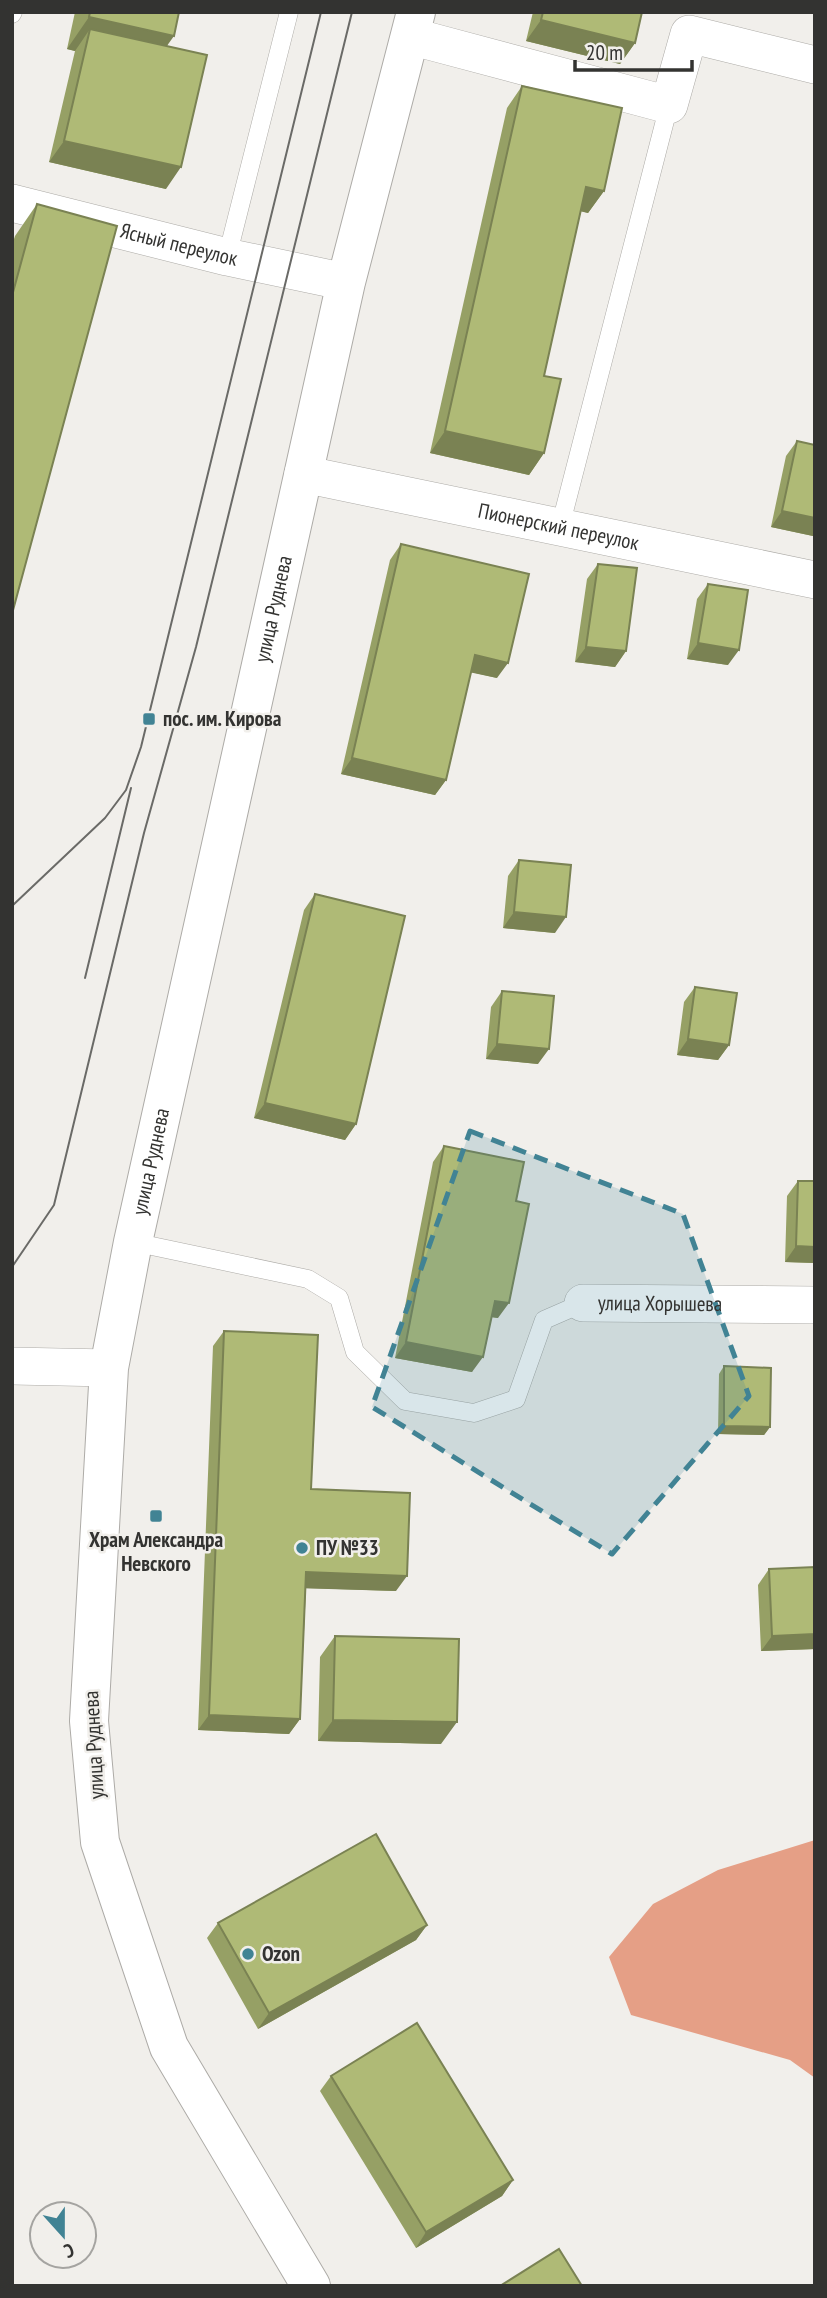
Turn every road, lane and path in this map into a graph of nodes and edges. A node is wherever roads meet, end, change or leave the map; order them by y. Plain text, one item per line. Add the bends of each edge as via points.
1 (289, 12) edge
2 (413, 24) edge
3 (815, 65) edge
4 (670, 105) junction
5 (12, 203) edge
6 (227, 257) junction
7 (346, 282) junction
8 (303, 474) junction
9 (560, 527) junction
10 (815, 580) edge
11 (133, 1242) junction
12 (583, 1303) joint
13 (815, 1305) edge
14 (12, 1366) edge
15 (109, 1368) junction
16 (311, 2286) edge

1 - 6 lane
2 - 4 street
2 - 7 main road, улица Руднева
3 - 4 street via 689,34
4 - 9 lane
5 - 6 street, Ясный переулок
6 - 7 street, Ясный переулок
7 - 8 main road, улица Руднева
8 - 9 street, Пионерский переулок
8 - 11 main road, улица Руднева
9 - 10 street, Пионерский переулок
11 - 12 lane, улица Хорышева via 308,1279 339,1298 355,1352 405,1401 474,1413 516,1399 544,1320
11 - 15 main road, улица Руднева
12 - 13 street, улица Хорышева
14 - 15 street
15 - 16 main road, улица Руднева via 89,1721 100,1842 169,2047

